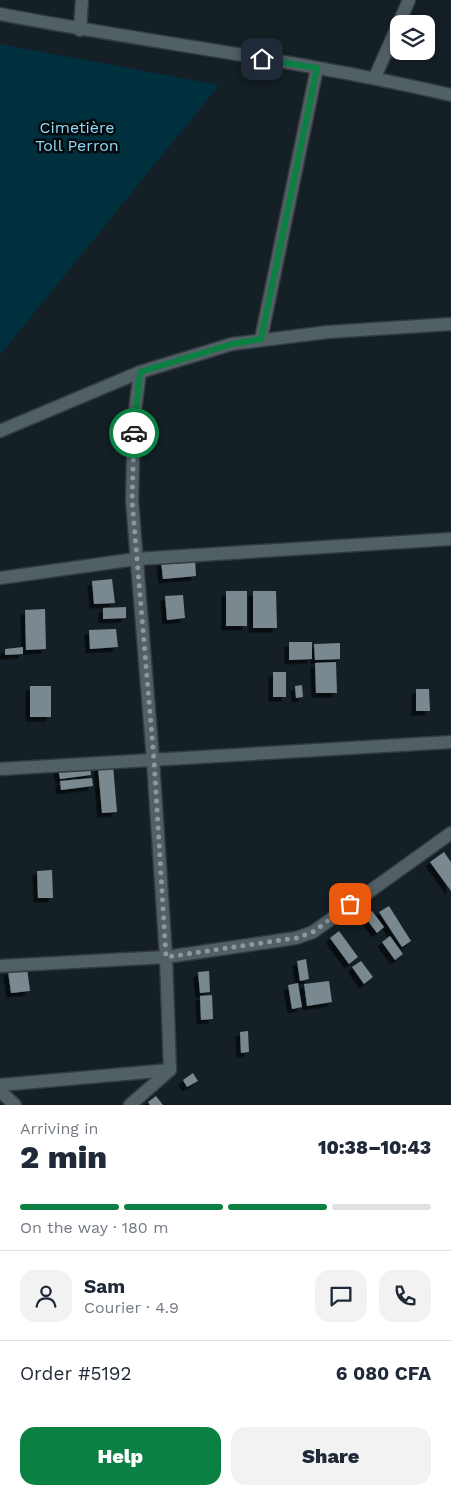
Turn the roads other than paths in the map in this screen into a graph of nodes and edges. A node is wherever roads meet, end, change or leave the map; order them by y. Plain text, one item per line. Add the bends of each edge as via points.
1 (82, 0) edge
2 (409, 0) edge
3 (0, 14) edge
4 (80, 30) junction
5 (317, 68) junction
6 (375, 77) junction
7 (451, 95) edge
8 (451, 324) edge
9 (261, 339) junction
10 (140, 372) junction
11 (0, 430) edge
12 (451, 539) edge
13 (136, 559) junction
14 (0, 578) edge
15 (451, 742) edge
16 (154, 760) junction
17 (0, 769) edge
18 (451, 833) edge
19 (166, 957) junction
20 (0, 966) edge
21 (170, 1070) junction
22 (0, 1085) edge
23 (0, 1091) edge
24 (15, 1105) edge
25 (130, 1105) edge

1 - 4 street
2 - 6 street
3 - 4 street
4 - 5 street
5 - 6 street
5 - 9 street
6 - 7 street
8 - 9 street
9 - 10 street via 232,344
10 - 11 street
10 - 13 street via 134,418 132,484
12 - 13 street
13 - 14 street
13 - 16 street
15 - 16 street
16 - 17 street
16 - 19 street
18 - 19 street via 313,932 296,938
19 - 20 street
19 - 21 street
21 - 22 street
21 - 25 street
23 - 24 street

